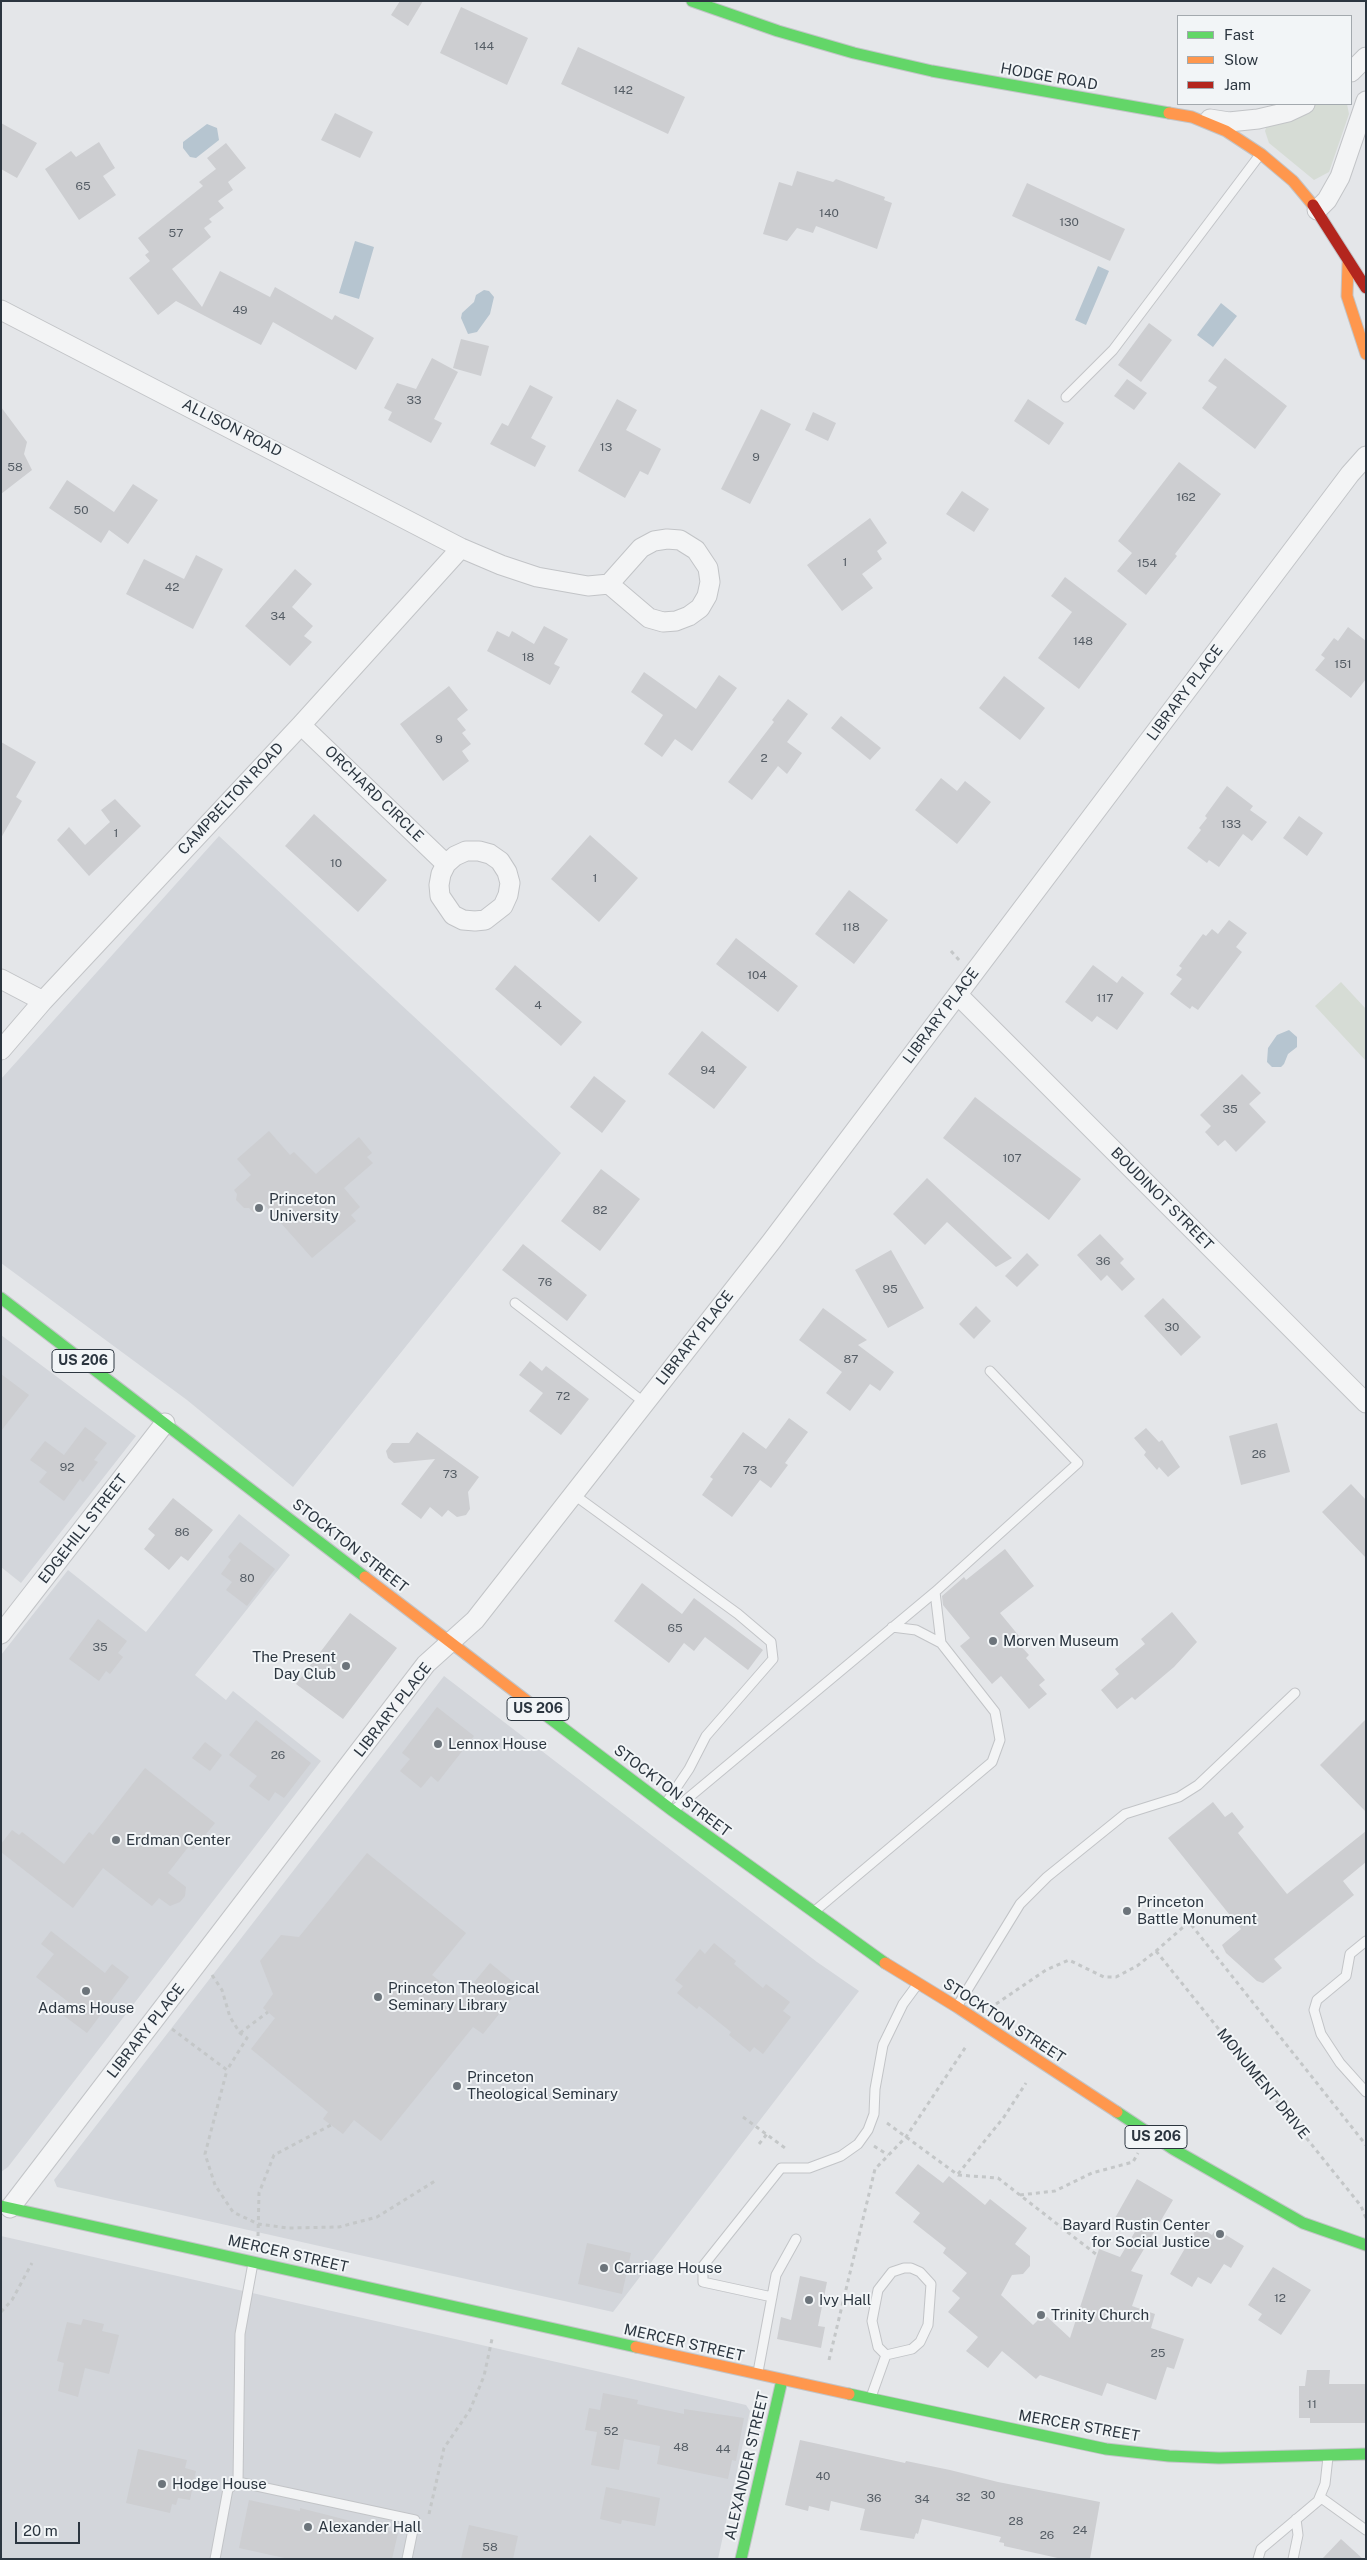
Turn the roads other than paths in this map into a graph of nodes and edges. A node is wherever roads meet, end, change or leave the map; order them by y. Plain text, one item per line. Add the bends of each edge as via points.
1 (692, 1) edge
2 (1366, 57) edge
3 (1352, 71) edge
4 (1366, 100) edge
5 (1303, 105) edge
6 (1192, 117) junction
7 (1261, 154) junction
8 (1317, 210) junction
9 (1348, 263) junction
10 (1366, 288) edge
11 (1, 310) edge
12 (1366, 354) edge
13 (1066, 397) dead end
14 (1366, 456) edge
15 (461, 548) junction
16 (609, 584) junction
17 (301, 725) junction
18 (446, 864) dead end
19 (1, 979) edge
20 (958, 995) junction
21 (43, 1001) junction
22 (1, 1050) edge
23 (1, 1298) edge
24 (515, 1303) dead end
25 (990, 1371) dead end
26 (645, 1403) junction
27 (1366, 1403) edge
28 (165, 1424) junction
29 (573, 1494) junction
30 (935, 1592) junction
31 (892, 1626) junction
32 (1, 1634) edge
33 (450, 1643) junction
34 (941, 1643) junction
35 (1295, 1694) dead end
36 (669, 1808) junction
37 (812, 1914) junction
38 (1366, 1940) edge
39 (919, 1984) junction
40 (957, 2007) junction
41 (1366, 2092) edge
42 (6, 2207) edge
43 (796, 2239) dead end
44 (1366, 2245) edge
45 (254, 2262) junction
46 (772, 2296) junction
47 (886, 2355) junction
48 (757, 2374) junction
49 (782, 2380) junction
50 (870, 2399) junction
51 (1328, 2454) junction
52 (1366, 2454) edge
53 (238, 2482) junction
54 (1320, 2497) junction
55 (1296, 2519) junction
56 (1366, 2530) edge
57 (216, 2559) edge
58 (407, 2559) edge
59 (741, 2559) edge
60 (1258, 2559) edge
61 (1294, 2559) edge

1 - 6 main road, HODGE ROAD via 854,53 932,71
2 - 3 street
4 - 8 street via 1340,178
5 - 6 street via 1258,119 1229,122
6 - 7 main road, HODGE ROAD via 1226,132
7 - 8 main road, HODGE ROAD via 1293,181
7 - 13 lane via 1113,350
8 - 9 main road, HODGE ROAD
9 - 10 main road, HODGE ROAD
9 - 12 main road via 1347,296
11 - 15 street, ALLISON ROAD
14 - 20 street, LIBRARY PLACE
15 - 16 street, ALLISON ROAD via 537,577 588,586
15 - 17 street, CAMPBELTON ROAD
16 - 16 street via 650,618 663,622 676,621 700,608 710,582 708,568 696,550 680,540 667,538 641,548
17 - 18 street, ORCHARD CIRCLE
17 - 21 street, CAMPBELTON ROAD
19 - 21 street
20 - 26 street, LIBRARY PLACE
20 - 27 street, BOUDINOT STREET
21 - 22 street, CAMPBELTON ROAD
23 - 28 main road, STOCKTON STREET / US 206
24 - 26 lane
25 - 30 lane via 1078,1463
26 - 29 street, LIBRARY PLACE
28 - 32 street, EDGEHILL STREET
28 - 33 main road, STOCKTON STREET / US 206
29 - 33 street, LIBRARY PLACE via 475,1620
29 - 36 lane via 738,1614 771,1642 773,1659 706,1736
30 - 31 lane
30 - 34 lane via 934,1605
31 - 34 lane via 916,1630
31 - 36 lane
33 - 36 main road, STOCKTON STREET / US 206
33 - 42 street, LIBRARY PLACE via 426,1664 201,1960
34 - 37 lane via 995,1712 1000,1740 992,1762
35 - 40 lane via 1198,1786 1180,1796 1125,1814 1047,1877 1020,1904
36 - 37 main road, STOCKTON STREET / US 206
37 - 39 main road, STOCKTON STREET / US 206
38 - 41 lane via 1350,1954 1346,1976 1317,2000 1314,2010 1321,2034 1340,2064
39 - 40 main road, STOCKTON STREET / US 206
39 - 46 lane via 903,2004 883,2045 874,2114 858,2144 841,2156 809,2168 781,2168 703,2266 704,2282
40 - 44 main road, STOCKTON STREET / US 206 via 1173,2149 1303,2223
42 - 45 main road, MERCER STREET
43 - 46 lane via 776,2275
45 - 48 main road, MERCER STREET
45 - 53 lane via 240,2334
46 - 48 lane
47 - 47 lane via 912,2349 920,2342 928,2325 931,2284 911,2268 892,2272 878,2290 872,2321 878,2347
47 - 50 lane
48 - 49 main road, MERCER STREET
49 - 50 main road, MERCER STREET
49 - 59 main road, ALEXANDER STREET
50 - 51 main road, MERCER STREET via 1106,2449 1219,2458
51 - 52 main road, MERCER STREET
51 - 54 lane via 1325,2484
53 - 57 lane via 228,2489
53 - 58 lane via 415,2520
54 - 55 lane
54 - 56 lane
55 - 60 lane via 1261,2549
55 - 61 lane via 1298,2535

